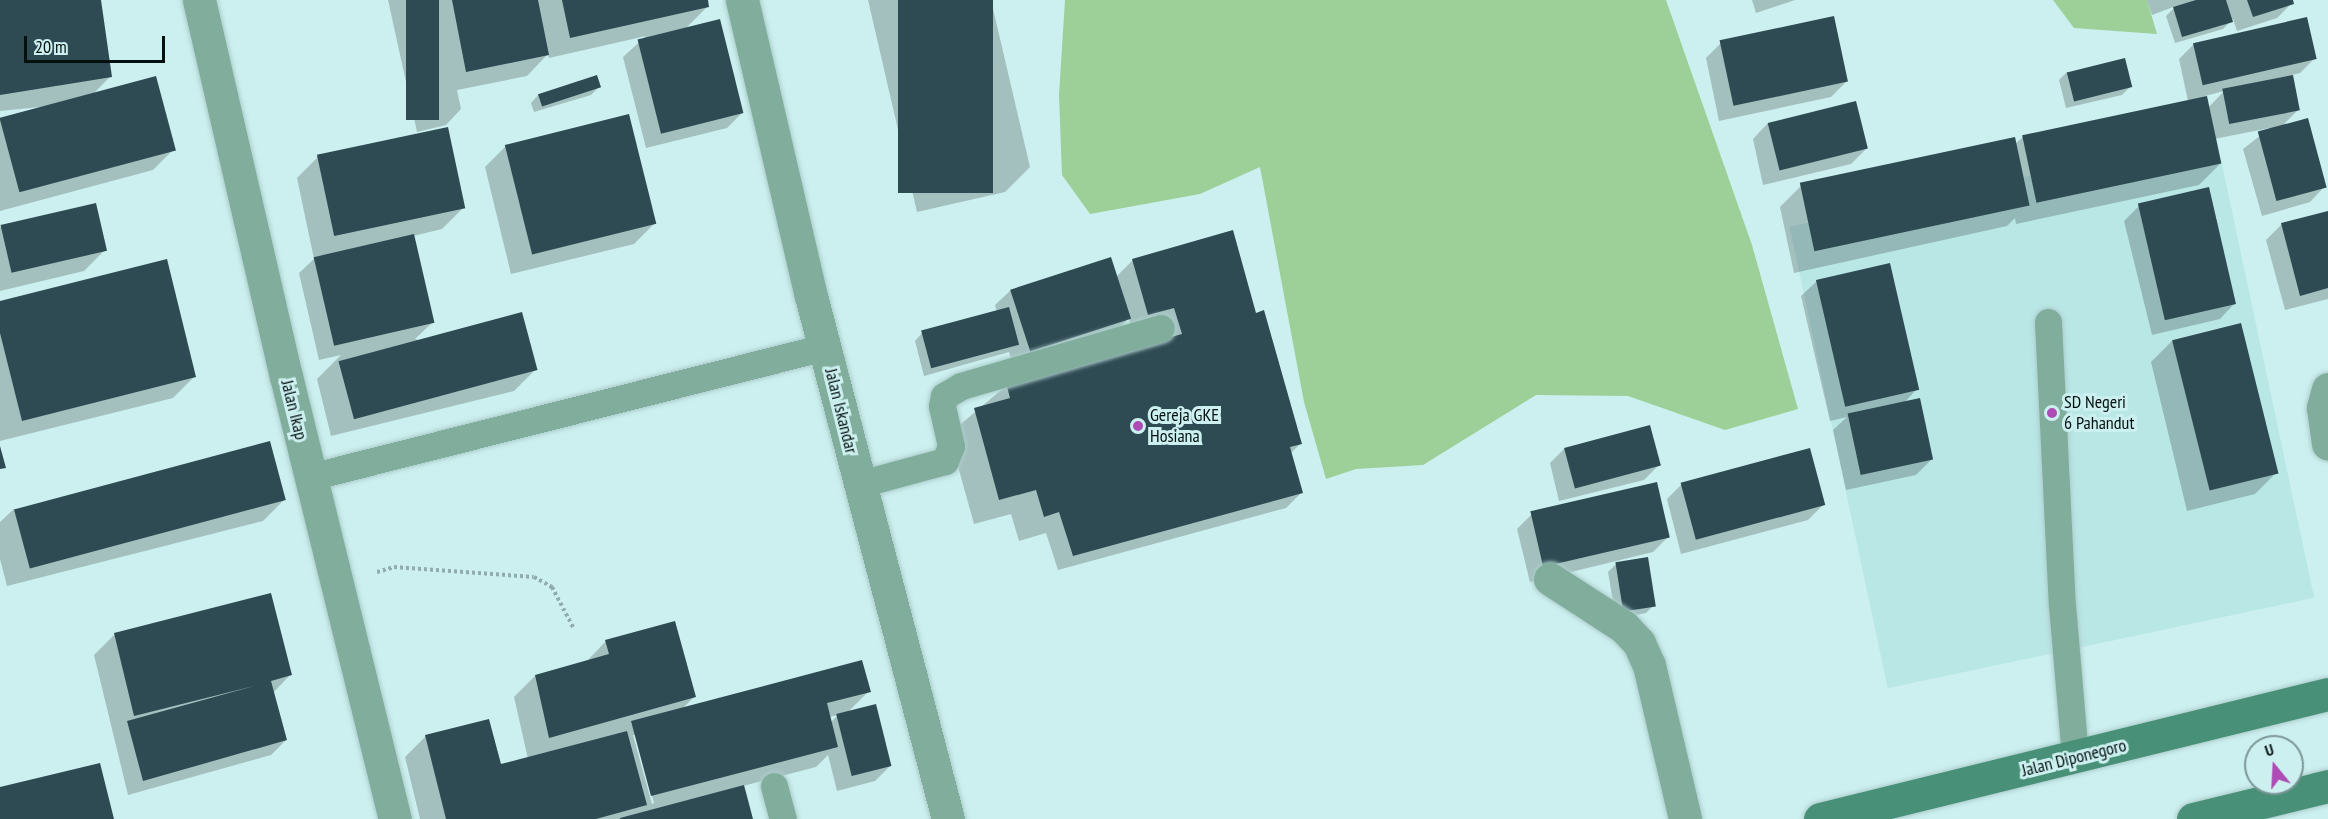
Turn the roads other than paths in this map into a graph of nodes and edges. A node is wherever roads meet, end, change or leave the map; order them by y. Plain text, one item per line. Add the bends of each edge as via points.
1 (199, 0) edge
2 (742, 0) edge
3 (2048, 322) dead end
4 (1161, 328) dead end
5 (825, 347) junction
6 (2328, 389) edge
7 (2328, 444) edge
8 (310, 477) junction
9 (860, 484) junction
10 (1550, 579) dead end
11 (2328, 694) edge
12 (2075, 758) junction
13 (774, 786) dead end
14 (2328, 786) edge
15 (2211, 817) edge
16 (395, 819) edge
17 (783, 819) edge
18 (948, 819) edge
19 (1685, 819) edge
20 (1820, 819) edge

1 - 8 street, Jalan Ikap
2 - 5 street, Jalan Iskandar
3 - 12 lane via 2062,604
4 - 9 lane via 953,390 944,396 942,406 951,446 945,461
5 - 8 lane
5 - 9 street, Jalan Iskandar
6 - 7 street via 2323,408
8 - 16 street, Jalan Ikap
9 - 18 street, Jalan Iskandar
10 - 19 street via 1624,627 1639,643 1649,665
11 - 12 main road, Jalan Diponegoro
12 - 20 main road, Jalan Diponegoro
13 - 17 lane
14 - 15 main road

